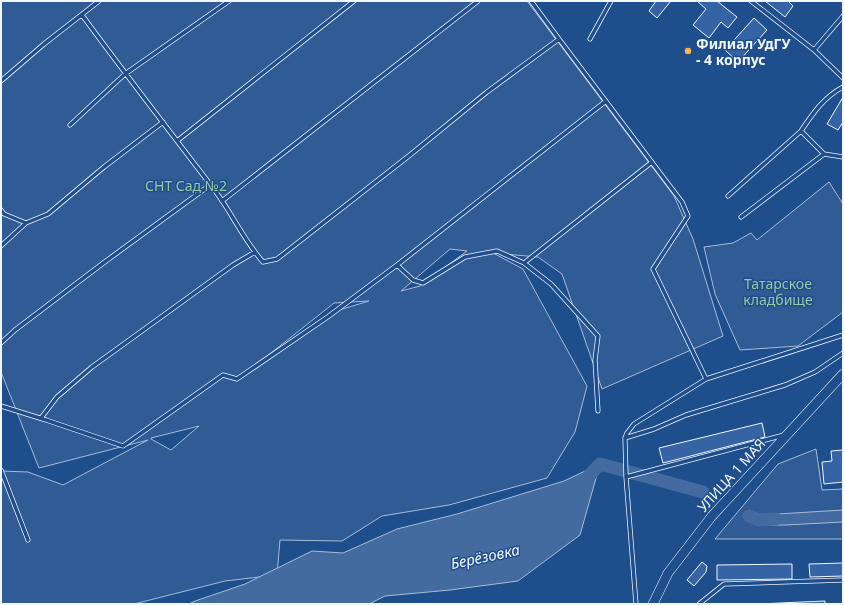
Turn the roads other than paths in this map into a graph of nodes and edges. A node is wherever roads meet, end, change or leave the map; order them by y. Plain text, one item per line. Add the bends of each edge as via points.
1 (99, 1) edge
2 (228, 1) edge
3 (354, 1) edge
4 (478, 1) edge
5 (531, 1) edge
6 (611, 1) edge
7 (751, 1) edge
8 (82, 15) junction
9 (843, 16) edge
10 (559, 39) junction
11 (590, 39) dead end
12 (814, 50) junction
13 (125, 74) junction
14 (843, 78) edge
15 (1, 81) edge
16 (843, 87) edge
17 (606, 101) junction
18 (163, 122) junction
19 (70, 125) dead end
20 (801, 131) junction
21 (177, 141) junction
22 (824, 154) junction
23 (843, 157) edge
24 (652, 162) junction
25 (210, 185) junction
26 (728, 196) dead end
27 (222, 201) junction
28 (1, 210) edge
29 (741, 216) dead end
30 (26, 223) junction
31 (1, 246) edge
32 (255, 252) junction
33 (524, 263) junction
34 (397, 265) junction
35 (843, 335) edge
36 (1, 343) edge
37 (843, 353) edge
38 (842, 377) edge
39 (706, 379) junction
40 (1, 406) edge
41 (598, 411) dead end
42 (41, 418) junction
43 (788, 434) junction
44 (625, 438) junction
45 (1, 470) edge
46 (626, 477) junction
47 (28, 540) dead end
48 (843, 580) edge
49 (636, 604) edge
50 (653, 604) edge
51 (699, 604) edge

1 - 8 lane
2 - 13 lane
3 - 21 lane
4 - 27 lane
5 - 10 lane
6 - 11 lane
7 - 12 lane
8 - 13 lane
8 - 15 lane
9 - 12 lane
10 - 17 lane
10 - 32 lane via 487,92 277,259 263,262
12 - 14 lane
13 - 18 lane
13 - 19 lane
16 - 20 lane via 826,98
17 - 24 lane
17 - 34 lane
18 - 21 lane
18 - 30 lane via 48,214
20 - 22 lane
20 - 26 lane
21 - 25 lane
22 - 23 lane
22 - 29 lane
24 - 33 lane
24 - 39 lane via 682,202 688,216 653,269
25 - 27 lane
25 - 36 lane via 100,265
27 - 32 lane
28 - 30 lane via 4,214
30 - 31 lane
32 - 42 lane via 233,265 92,367 57,397
33 - 34 lane via 497,251 464,257 423,284 413,280
33 - 41 lane via 551,284 598,336 595,360
34 - 42 lane via 329,316 237,379 223,375 123,446
35 - 39 lane
37 - 44 lane via 815,372 785,385 686,415
38 - 43 main road, УЛИЦА 1 МАЯ
39 - 44 lane via 634,424
40 - 42 lane
43 - 46 lane
43 - 50 main road, УЛИЦА 1 МАЯ via 712,516 668,573
44 - 46 lane
45 - 47 lane
46 - 49 lane
48 - 51 lane via 724,584

